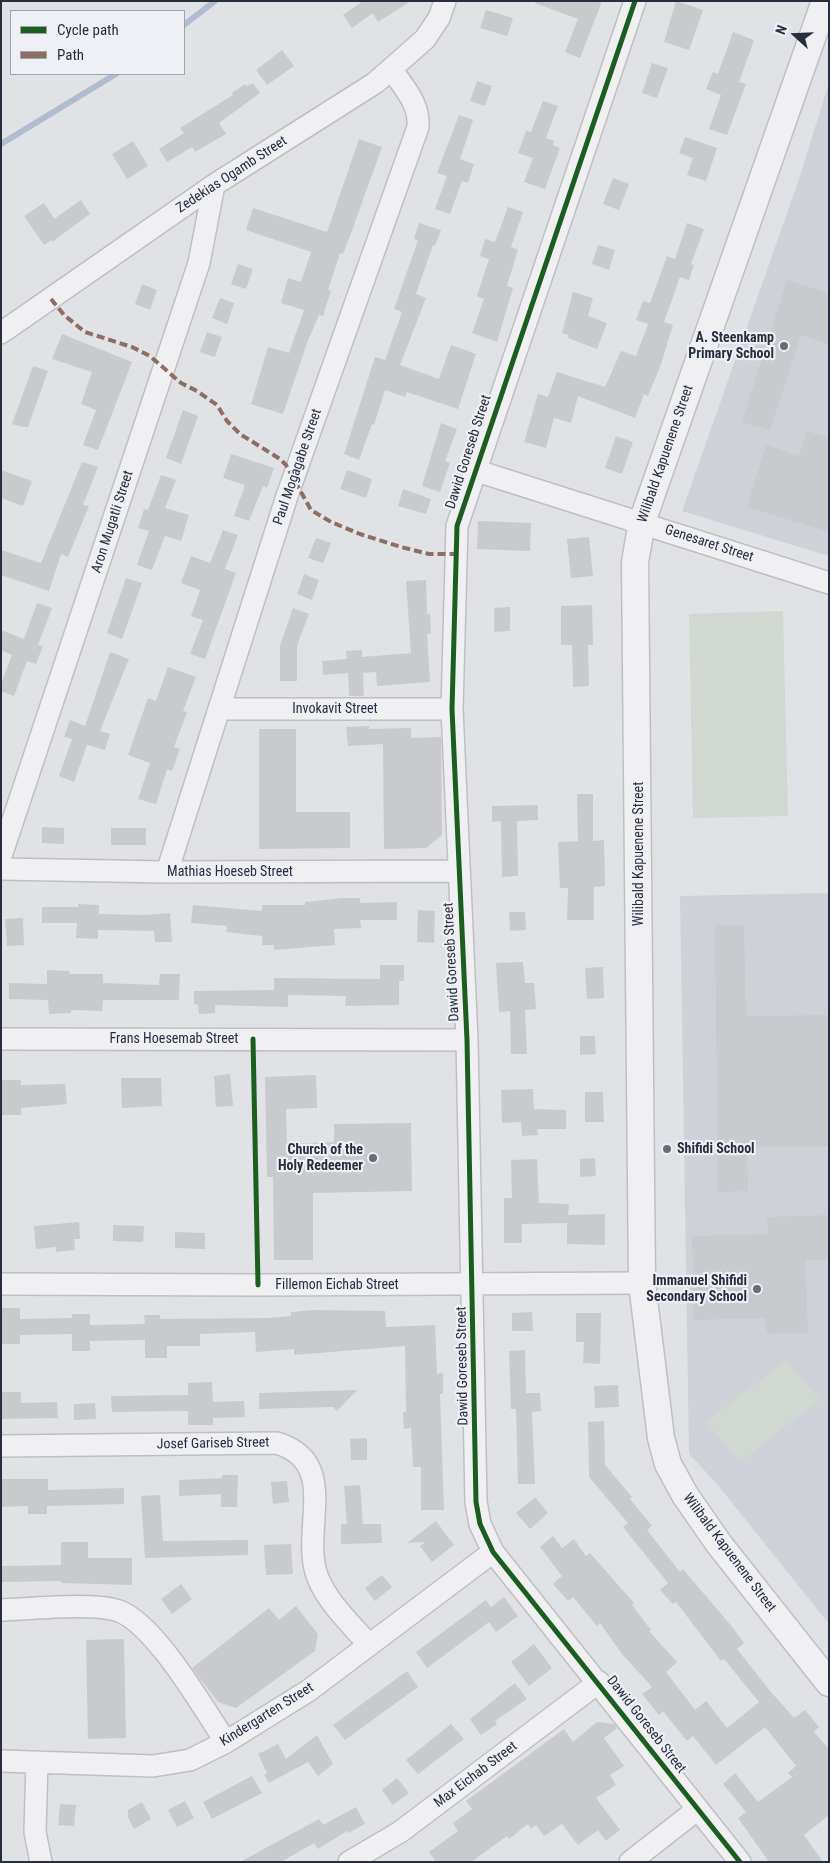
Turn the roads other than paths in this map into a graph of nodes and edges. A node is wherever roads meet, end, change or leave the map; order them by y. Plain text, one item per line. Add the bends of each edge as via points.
1 (445, 1) edge
2 (636, 1) edge
3 (825, 1) edge
4 (392, 70) junction
5 (214, 185) junction
6 (1, 333) edge
7 (474, 470) junction
8 (642, 522) junction
9 (829, 583) edge
10 (219, 708) junction
11 (452, 709) junction
12 (1, 856) edge
13 (1, 869) edge
14 (459, 871) junction
15 (167, 872) junction
16 (1, 1039) edge
17 (467, 1040) junction
18 (642, 1283) junction
19 (1, 1284) edge
20 (473, 1284) junction
21 (1, 1446) edge
22 (493, 1552) junction
23 (1, 1610) edge
24 (369, 1645) junction
25 (599, 1682) junction
26 (829, 1684) edge
27 (226, 1742) junction
28 (1, 1761) edge
29 (37, 1762) junction
30 (698, 1809) junction
31 (40, 1862) edge
32 (350, 1862) edge
33 (630, 1862) edge
34 (740, 1862) edge

1 - 4 street, Zedekias Ogamb Street via 439,18 425,39
2 - 7 street, Dawid Goreseb Street
3 - 8 street, Wilibald Kapuenene Street
4 - 5 street, Zedekias Ogamb Street
4 - 10 street, Paul Mogagabe Street via 416,105 418,127 292,483
5 - 6 street, Zedekias Ogamb Street
5 - 12 street, Aron Mugatli Street via 199,263
7 - 8 street, Genesaret Street
7 - 11 street, Dawid Goreseb Street via 456,526
8 - 9 street, Genesaret Street
8 - 18 street, Wilibald Kapuenene Street via 635,562
10 - 11 street, Invokavit Street
10 - 15 street, Paul Mogagabe Street
11 - 14 street, Dawid Goreseb Street
13 - 15 street, Mathias Hoeseb Street
14 - 15 street, Mathias Hoeseb Street
14 - 17 street, Dawid Goreseb Street
16 - 17 street, Frans Hoesemab Street
17 - 20 street, Dawid Goreseb Street
18 - 20 street, Fillemon Eichab Street
18 - 26 street, Wilibald Kapuenene Street via 656,1410 668,1464 719,1544
19 - 20 street, Fillemon Eichab Street
20 - 22 street, Dawid Goreseb Street via 476,1502 480,1524
21 - 24 street, Josef Gariseb Street via 277,1443 290,1447 301,1454 309,1466 314,1485 313,1555 317,1576 326,1594
22 - 24 street, Kindergarten Street
22 - 25 street, Dawid Goreseb Street
23 - 27 street via 101,1607 130,1617 154,1636
24 - 27 street, Kindergarten Street via 308,1691
25 - 30 street, Dawid Goreseb Street
25 - 32 street, Max Eichab Street via 400,1832
27 - 29 street, Kindergarten Street via 190,1760 159,1766
28 - 29 street, Kindergarten Street
29 - 31 street via 35,1832
30 - 33 street
30 - 34 street, Dawid Goreseb Street

